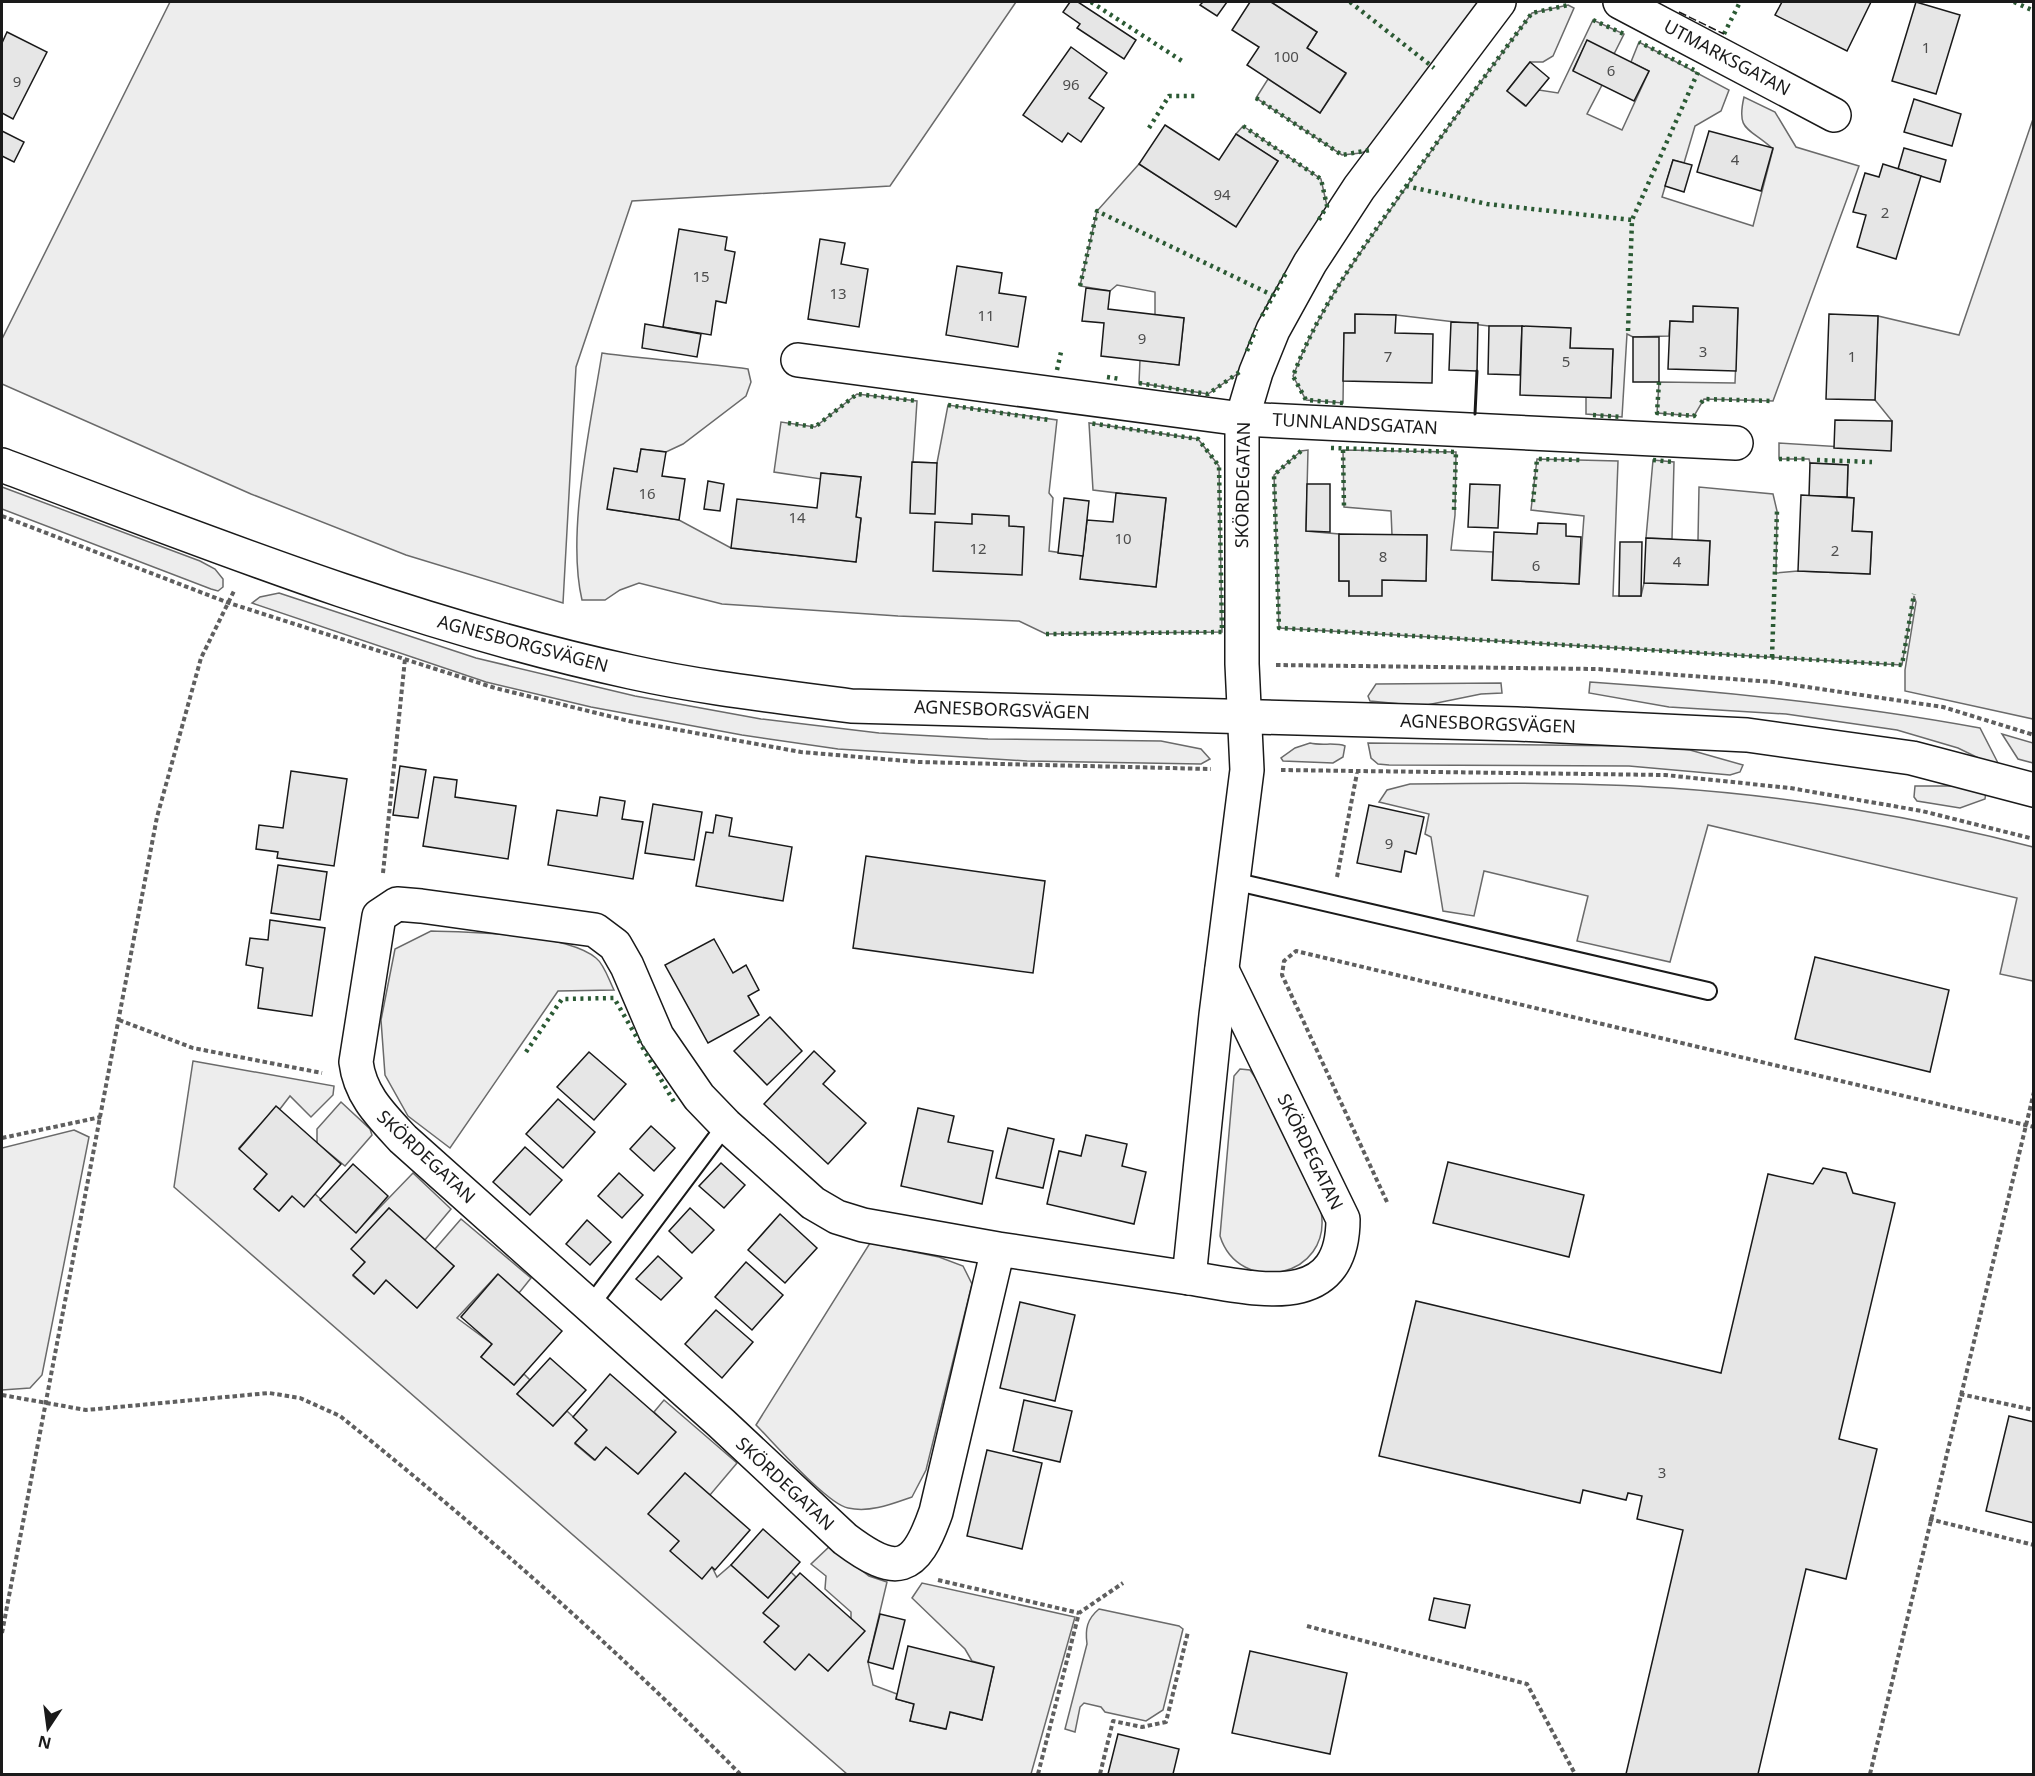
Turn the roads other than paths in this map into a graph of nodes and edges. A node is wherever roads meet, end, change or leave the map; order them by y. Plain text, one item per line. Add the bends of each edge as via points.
1 (1499, 2) edge
2 (1620, 2) edge
3 (1834, 115) dead end
4 (798, 360) dead end
5 (1242, 419) junction
6 (1736, 443) dead end
7 (2, 465) edge
8 (1245, 718) junction
9 (2034, 790) edge
10 (1233, 881) junction
11 (1222, 970) junction
12 (1708, 991) dead end
13 (726, 1125) junction
14 (998, 1249) junction
15 (1189, 1278) junction
16 (590, 1306) junction

1 - 5 street, SKÖRDEGATAN via 1359,188 1310,263 1273,330
2 - 3 street, UTMARKSGATAN
4 - 5 street, TUNNLANDSGATAN
5 - 6 street, TUNNLANDSGATAN
5 - 8 street, SKÖRDEGATAN
7 - 8 street, AGNESBORGSVÄGEN via 413,614 632,672 850,706
8 - 9 street, AGNESBORGSVÄGEN via 1517,724 1748,735 1912,759
8 - 10 street, SKÖRDEGATAN via 1247,770
10 - 11 street, SKÖRDEGATAN
10 - 12 lane
11 - 15 street, SKÖRDEGATAN
11 - 15 street, SKÖRDEGATAN via 1343,1219 1343,1242 1332,1265 1310,1284 1290,1290
13 - 14 street, SKÖRDEGATAN via 813,1203 837,1217
13 - 16 lane
13 - 16 street, SKÖRDEGATAN via 699,1097 657,1035 615,945 595,930 397,904 379,916 356,1062 358,1080 372,1106 403,1139
14 - 15 street, SKÖRDEGATAN
14 - 16 street, SKÖRDEGATAN via 936,1512 925,1542 905,1564 887,1563 866,1555 845,1539

